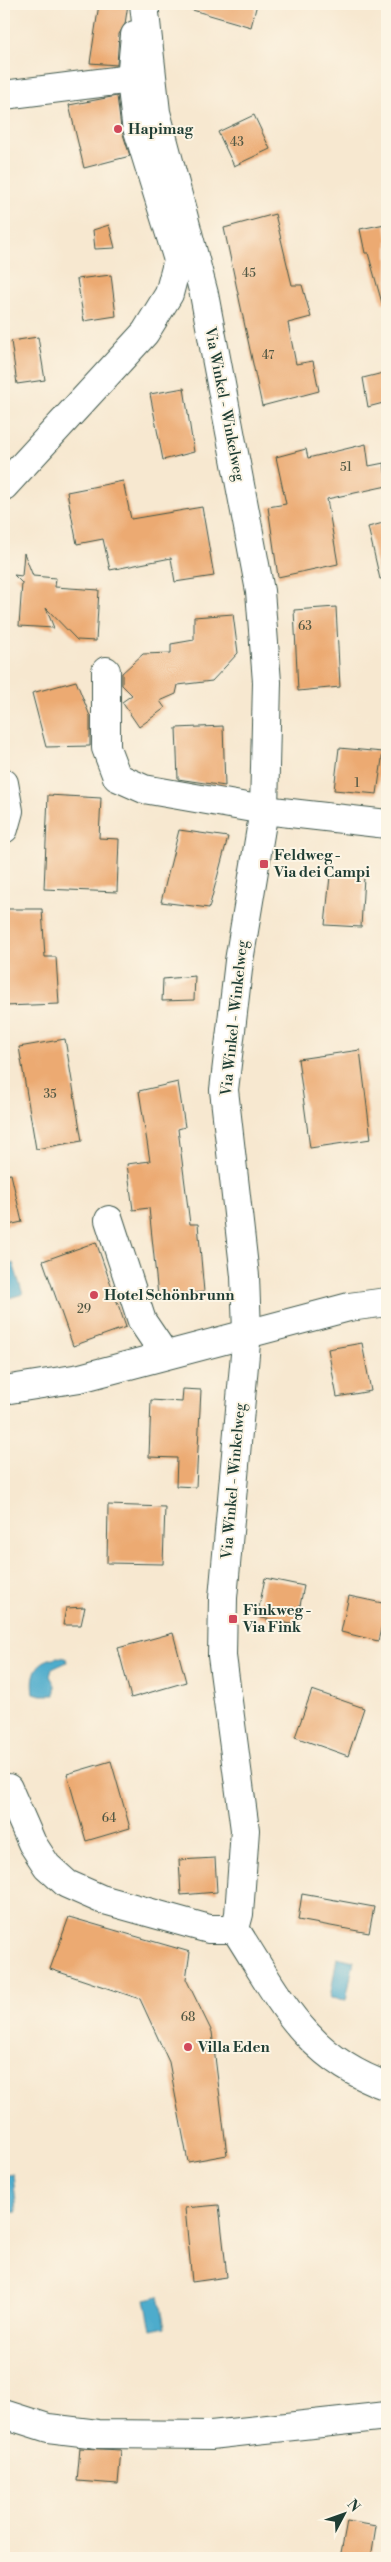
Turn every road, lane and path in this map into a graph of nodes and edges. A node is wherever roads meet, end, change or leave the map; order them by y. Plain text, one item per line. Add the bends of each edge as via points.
1 (143, 4) edge
2 (132, 79) junction
3 (4, 95) edge
4 (4, 486) edge
5 (106, 671) dead end
6 (4, 783) edge
7 (264, 810) junction
8 (387, 824) edge
9 (4, 829) edge
10 (109, 1220) dead end
11 (387, 1302) edge
12 (246, 1332) junction
13 (165, 1355) junction
14 (4, 1390) edge
15 (5, 1785) edge
16 (235, 1929) junction
17 (387, 2086) edge
18 (4, 2414) edge
19 (387, 2416) edge

1 - 2 street via 136,24
1 - 7 street, Via Winkel - Winkelweg via 156,112 204,294 260,591 267,682
2 - 3 street
2 - 4 street via 136,124 178,260 169,294 146,333
5 - 7 street via 106,748 117,777 144,789
6 - 9 street via 9,811
7 - 8 street
7 - 12 street, Via Winkel - Winkelweg via 239,961 224,1090 245,1276
10 - 13 street via 142,1321
11 - 12 street via 349,1307
12 - 13 street
12 - 16 street, Via Winkel - Winkelweg via 222,1613 222,1656 245,1830
13 - 14 street via 80,1378
15 - 16 street via 32,1843 47,1866 68,1884 101,1899 209,1929
16 - 17 street via 294,2022 332,2059
18 - 19 street via 48,2428 98,2434 211,2435

